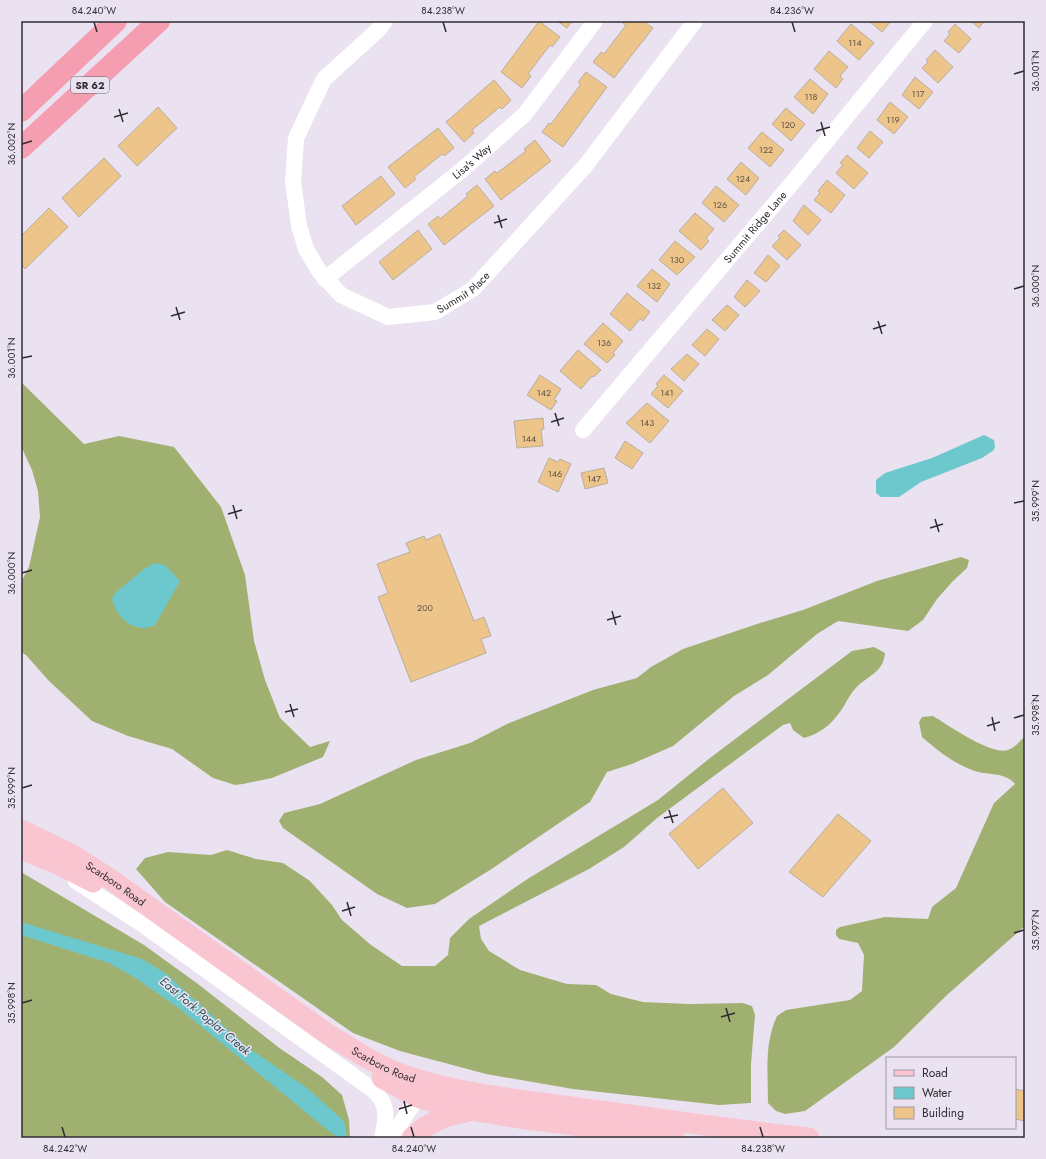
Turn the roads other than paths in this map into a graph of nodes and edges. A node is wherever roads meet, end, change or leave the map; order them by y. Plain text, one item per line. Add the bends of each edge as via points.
1 (116, 21) edge
2 (159, 21) edge
3 (385, 21) edge
4 (595, 21) edge
5 (695, 21) edge
6 (925, 21) edge
7 (21, 111) edge
8 (21, 148) edge
9 (325, 279) junction
10 (582, 430) dead end
11 (21, 830) edge
12 (21, 849) edge
13 (422, 1090) junction
14 (475, 1111) junction
15 (382, 1138) edge
16 (391, 1138) edge
17 (412, 1138) edge
18 (674, 1138) edge
19 (809, 1138) edge

1 - 7 highway, SR 62
2 - 8 highway, SR 62
3 - 9 street, Summit Place via 324,79 296,138 293,181 299,226 306,249
4 - 9 street, Lisa's Way via 525,114 462,170
5 - 9 street, Summit Place via 586,165 473,289 435,312 388,317 341,295
6 - 10 street, Summit Ridge Lane via 793,182
11 - 13 main road, Scarboro Road via 73,855 342,1042
12 - 13 main road, Scarboro Road via 58,864 121,899 337,1052
12 - 15 street via 129,915 373,1090 380,1096 387,1114
13 - 14 main road, Scarboro Road via 446,1106
13 - 16 street
13 - 19 main road, Scarboro Road via 530,1101 725,1129
14 - 17 main road via 442,1117 428,1124
14 - 18 main road, Scarboro Road

